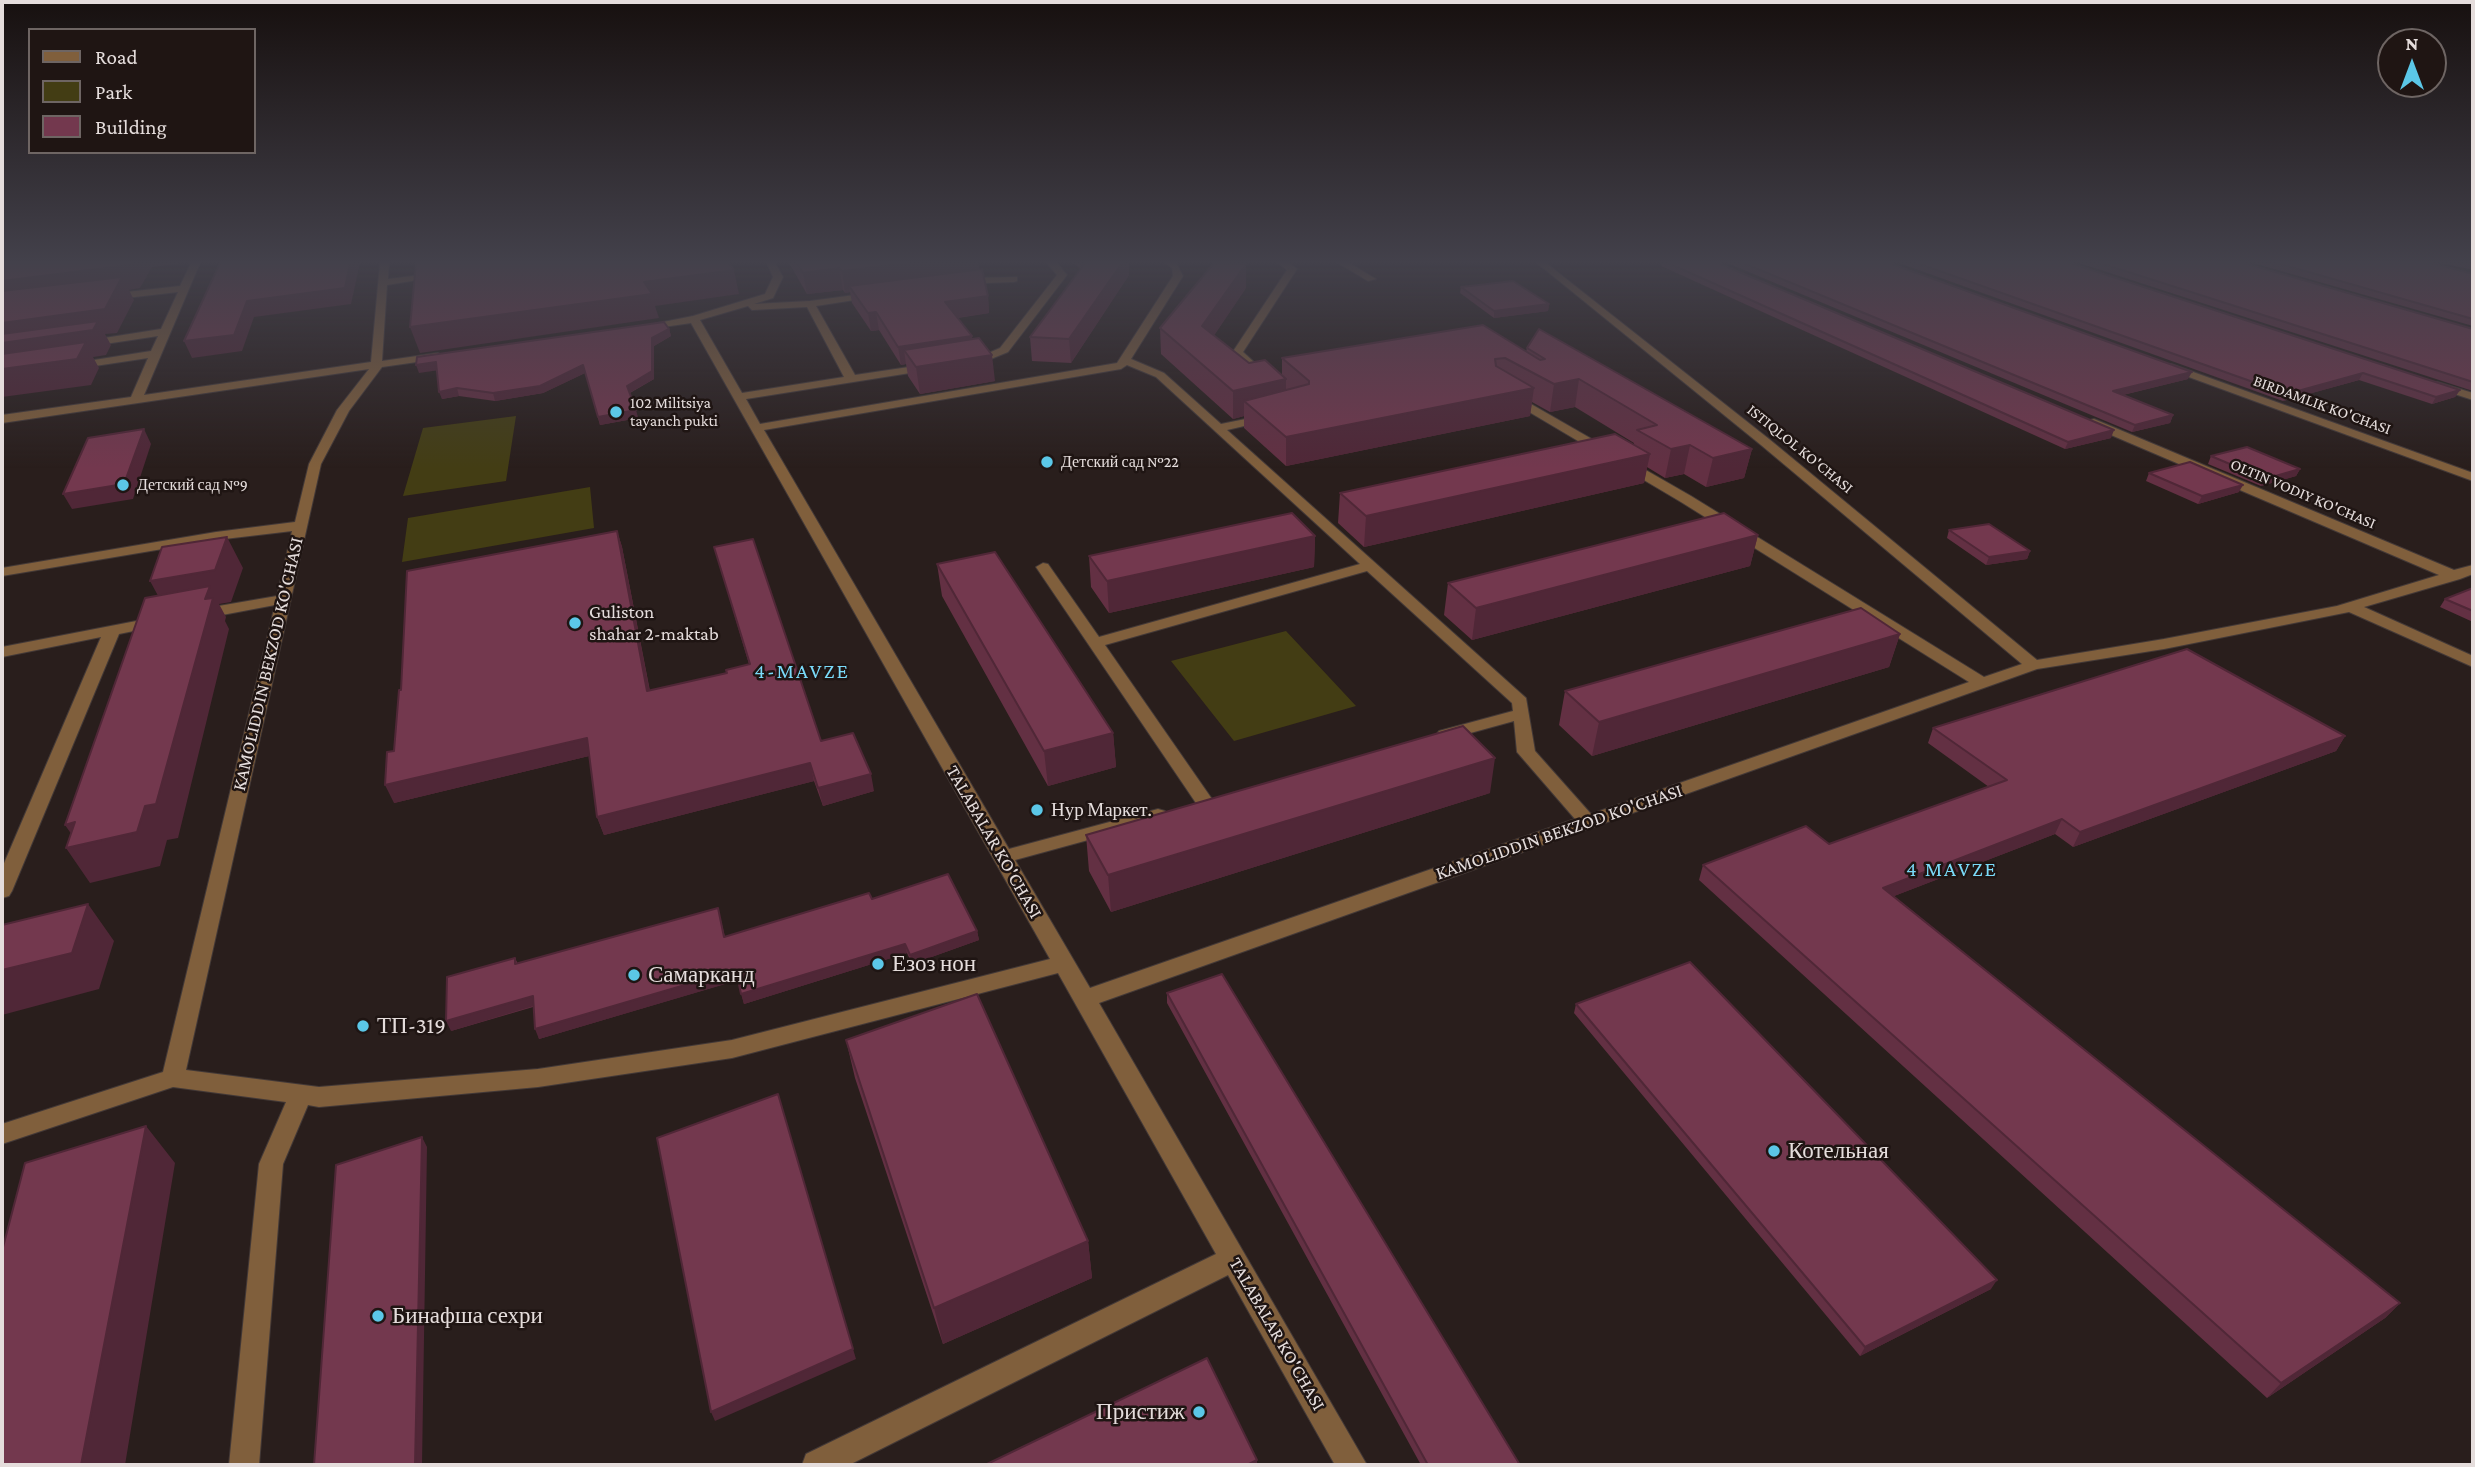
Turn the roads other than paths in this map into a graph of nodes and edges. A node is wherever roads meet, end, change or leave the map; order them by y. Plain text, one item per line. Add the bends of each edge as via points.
1 (378, 331) edge
2 (701, 331) edge
3 (825, 331) edge
4 (1018, 331) edge
5 (1143, 331) edge
6 (1251, 331) edge
7 (1627, 331) edge
8 (165, 332) joint
9 (70, 346) edge
10 (155, 354) junction
11 (445, 355) edge
12 (1125, 360) junction
13 (959, 362) edge
14 (2159, 362) edge
15 (376, 364) junction
16 (945, 364) edge
17 (66, 367) edge
18 (851, 379) junction
19 (2420, 380) edge
20 (1273, 385) edge
21 (1498, 389) edge
22 (738, 397) junction
23 (2473, 397) edge
24 (136, 399) junction
25 (1273, 416) edge
26 (2, 419) edge
27 (2084, 419) edge
28 (756, 428) junction
29 (1218, 428) junction
30 (2473, 477) edge
31 (300, 526) junction
32 (1370, 566) junction
33 (1043, 567) dead end
34 (2473, 569) edge
35 (2, 572) edge
36 (2455, 576) junction
37 (284, 599) junction
38 (2351, 607) junction
39 (112, 631) junction
40 (1096, 643) junction
41 (2, 652) edge
42 (2473, 662) edge
43 (2034, 665) junction
44 (1982, 683) junction
45 (1521, 714) junction
46 (1429, 739) edge
47 (1588, 822) junction
48 (1003, 858) junction
49 (2, 891) edge
50 (1064, 963) junction
51 (1084, 999) junction
52 (173, 1078) junction
53 (301, 1095) junction
54 (2, 1134) edge
55 (1234, 1259) junction
56 (244, 1465) edge
57 (817, 1465) edge
58 (1352, 1465) edge

1 - 15 street, KAMOLIDDIN BEKZOD KO'CHASI
2 - 22 street, TALABALAR KO'CHASI
3 - 18 street
4 - 13 street via 1004,350
5 - 12 street
6 - 20 street via 1237,353
7 - 43 street, ISTIQLOL KO'CHASI
8 - 9 street
8 - 10 street
10 - 17 street
10 - 24 street
11 - 15 street
12 - 28 street via 1121,366
12 - 29 street via 1160,375
14 - 30 street, BIRDAMLIK KO'CHASI
15 - 24 street
15 - 31 street, KAMOLIDDIN BEKZOD KO'CHASI via 343,410 315,464
16 - 18 street
18 - 22 street
19 - 23 street
21 - 44 street
22 - 28 street, TALABALAR KO'CHASI
24 - 26 street
25 - 29 street
27 - 36 street, OLTIN VODIY KO'CHASI
28 - 48 street, TALABALAR KO'CHASI
29 - 32 street
31 - 35 street
31 - 37 street, KAMOLIDDIN BEKZOD KO'CHASI
32 - 40 street
32 - 45 street via 1520,702
33 - 40 street
34 - 36 street, KAMOLIDDIN BEKZOD KO'CHASI
36 - 38 street, KAMOLIDDIN BEKZOD KO'CHASI
37 - 39 street
37 - 52 street, KAMOLIDDIN BEKZOD KO'CHASI
38 - 42 street
38 - 43 street, KAMOLIDDIN BEKZOD KO'CHASI
39 - 41 street
39 - 49 street
40 - 48 street via 1198,804
43 - 44 street, KAMOLIDDIN BEKZOD KO'CHASI
44 - 47 street, KAMOLIDDIN BEKZOD KO'CHASI
45 - 46 street
45 - 47 street via 1526,752
47 - 51 street, KAMOLIDDIN BEKZOD KO'CHASI
48 - 50 street, TALABALAR KO'CHASI
50 - 51 street, TALABALAR KO'CHASI
50 - 53 street via 732,1049 538,1078
51 - 55 street, TALABALAR KO'CHASI
52 - 53 street
52 - 54 street
53 - 56 street via 271,1164
55 - 57 street
55 - 58 street, TALABALAR KO'CHASI

